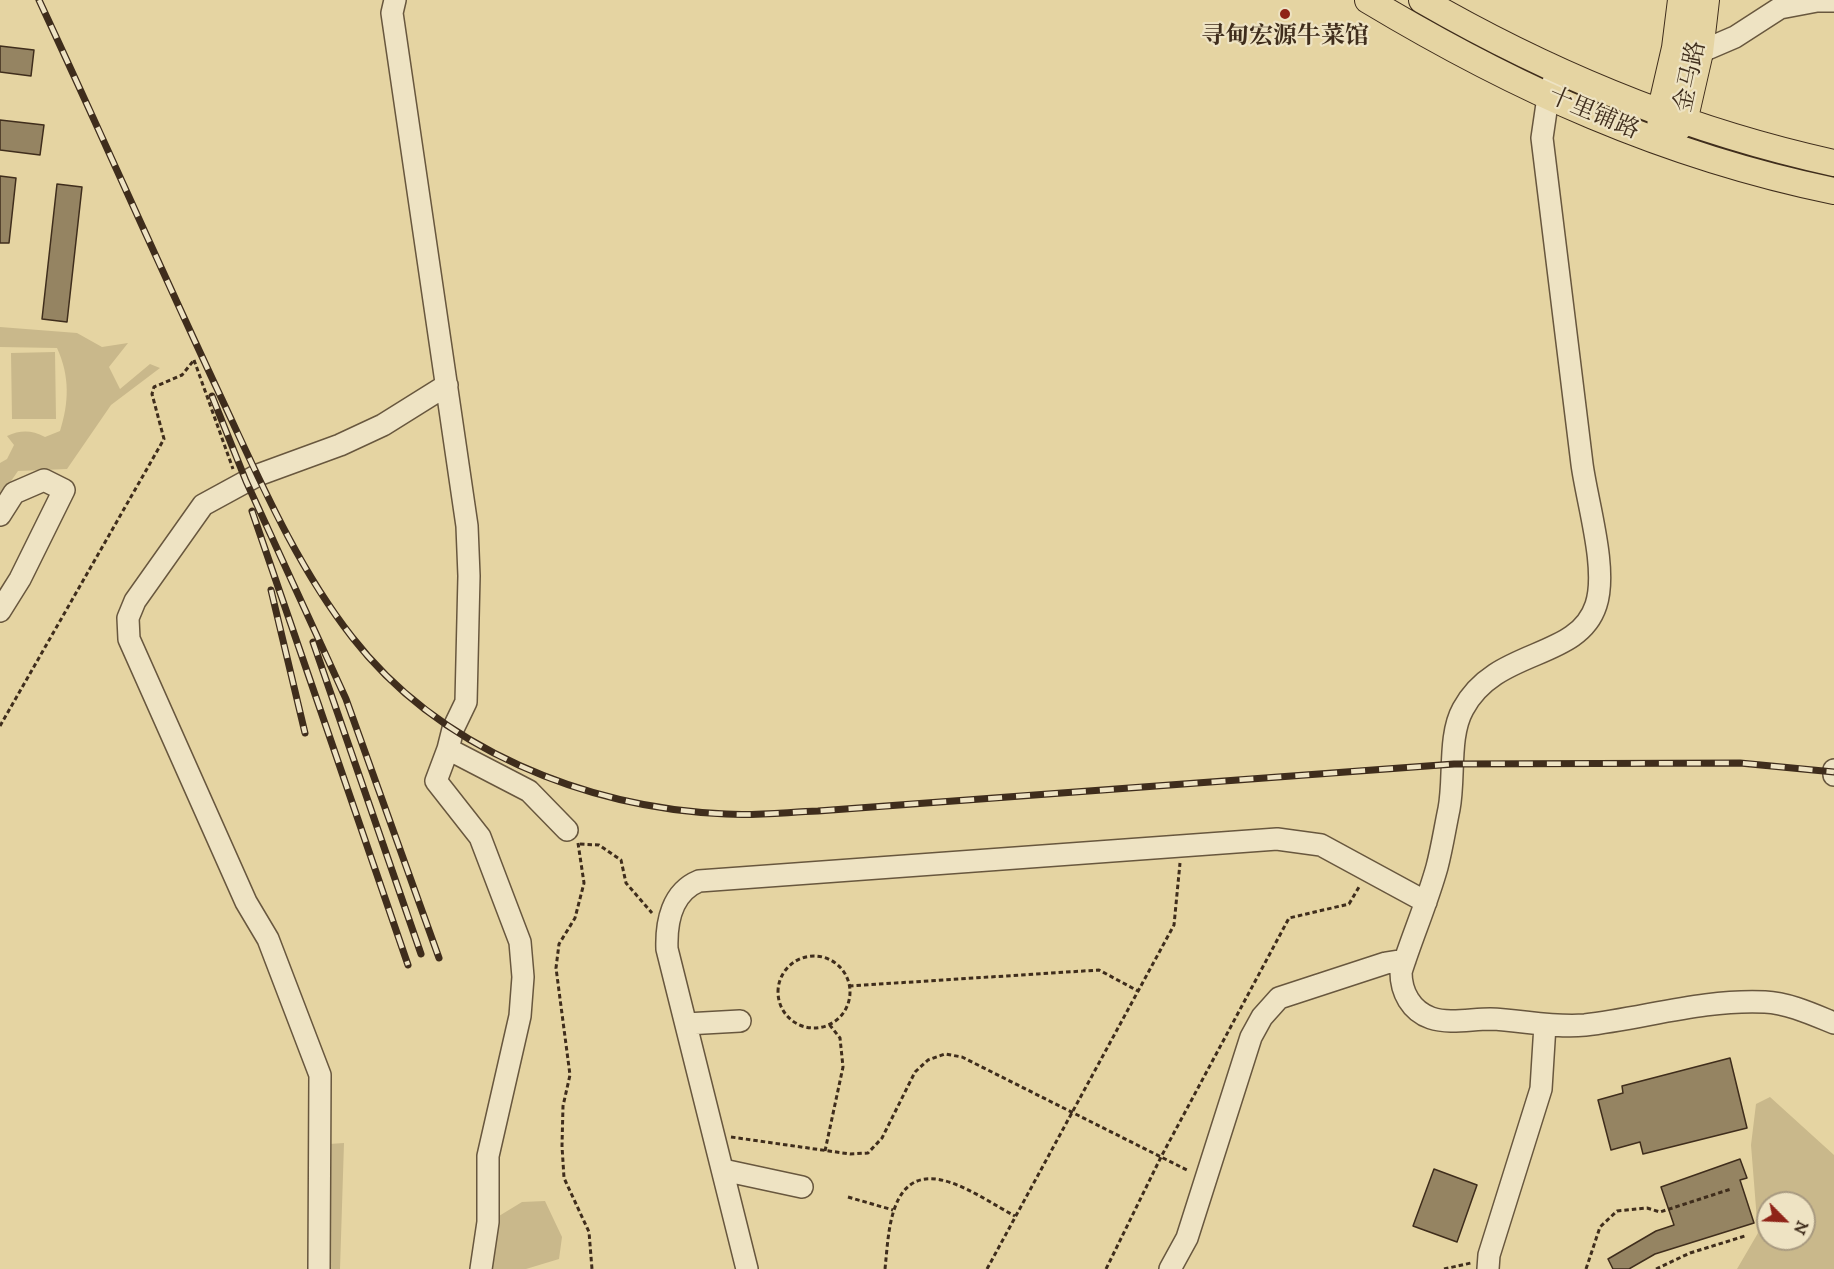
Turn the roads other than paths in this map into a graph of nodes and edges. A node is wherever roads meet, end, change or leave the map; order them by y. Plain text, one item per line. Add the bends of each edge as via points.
1 (395, 0) edge
2 (1368, 0) edge
3 (1422, 0) edge
4 (1681, 0) edge
5 (1706, 0) edge
6 (1834, 1) edge
7 (1700, 52) junction
8 (1557, 70) junction
9 (1548, 97) junction
10 (1660, 113) junction
11 (1684, 122) junction
12 (1663, 144) junction
13 (1834, 163) edge
14 (1834, 191) edge
15 (447, 385) junction
16 (0, 515) edge
17 (0, 611) edge
18 (451, 739) junction
19 (1834, 770) edge
20 (1834, 775) edge
21 (573, 837) road end
22 (1426, 902) junction
23 (1405, 960) junction
24 (740, 1021) dead end
25 (1834, 1023) edge
26 (686, 1024) junction
27 (1545, 1025) junction
28 (723, 1170) junction
29 (802, 1187) dead end
30 (1489, 1262) edge
31 (319, 1269) edge
32 (481, 1269) edge
33 (747, 1269) edge
34 (1170, 1269) edge

1 - 15 street via 392,13
2 - 9 main road, 十里铺路 via 1461,54
3 - 8 main road, 十里铺路
4 - 10 main road, 金马路
5 - 7 main road, 金马路
6 - 7 street via 1780,8 1735,37
7 - 11 main road, 金马路
8 - 9 street
8 - 10 main road, 十里铺路
9 - 12 main road, 十里铺路
9 - 22 street via 1542,138 1596,543 1597,603 1581,632 1503,667 1485,679 1461,711 1454,744 1450,804
10 - 11 main road, 十里铺路
10 - 12 main road, 金马路
11 - 12 main road, 金马路
11 - 13 main road, 十里铺路
12 - 14 main road, 十里铺路
15 - 18 street via 467,526 469,576 466,702
15 - 31 street via 383,425 238,484 203,505 135,601 128,618 129,639 246,902 268,939 320,1075
16 - 17 street via 14,493 44,480 64,490
18 - 21 street via 529,791
18 - 32 street via 436,781 480,837 520,942 523,977 520,1016 488,1156 488,1222
19 - 20 street
22 - 23 street
22 - 26 street via 1321,845 1277,839 699,881 686,886 666,926 667,949
23 - 27 street via 1401,982 1406,996 1412,1006 1430,1018
23 - 34 street via 1278,998 1262,1017 1251,1037 1187,1238
24 - 26 street
25 - 27 street via 1795,1008 1767,1002 1738,1002 1584,1025
26 - 28 street
27 - 30 street via 1541,1089
28 - 29 street
28 - 33 street

